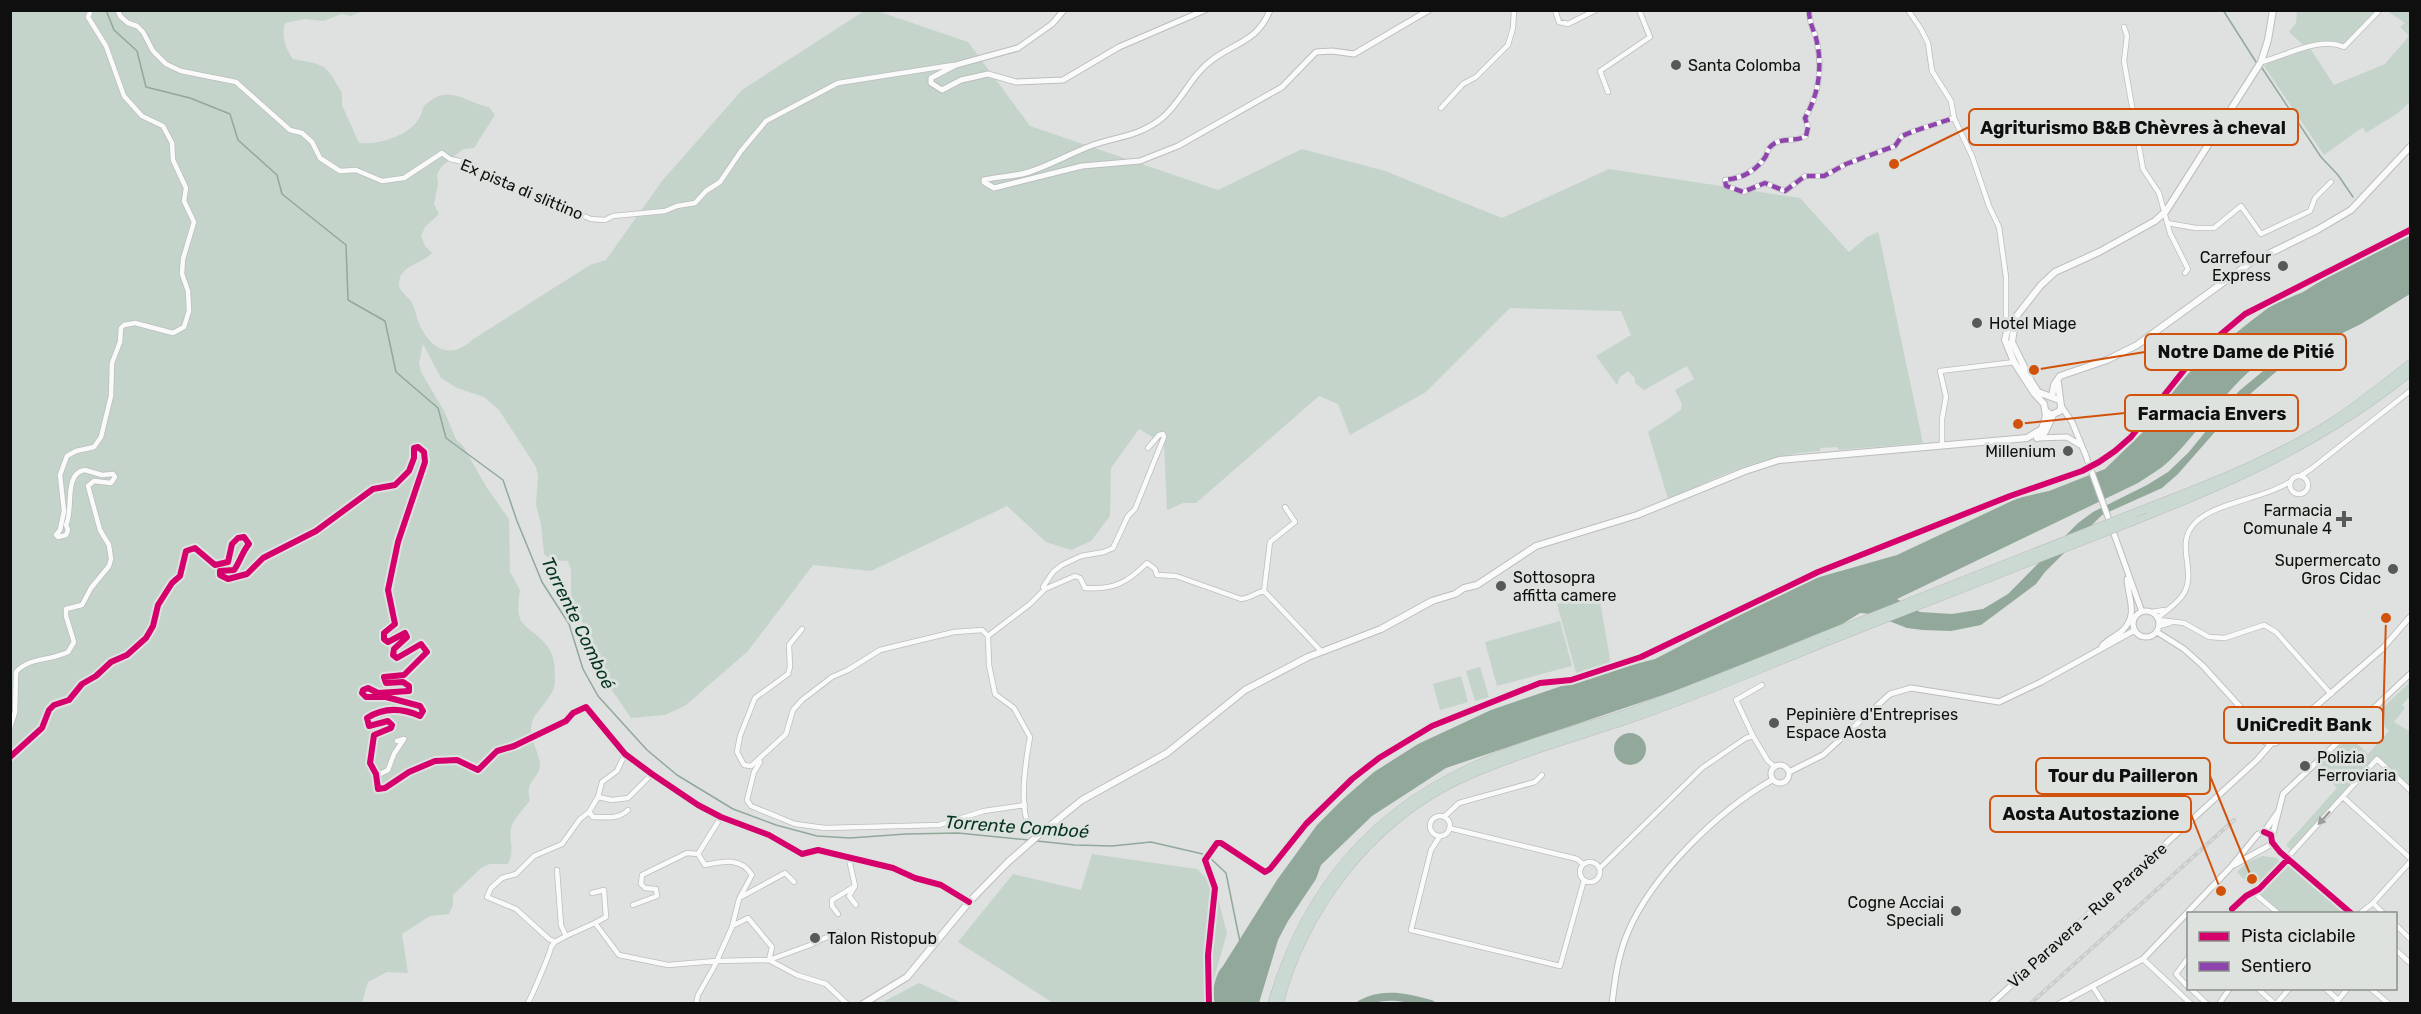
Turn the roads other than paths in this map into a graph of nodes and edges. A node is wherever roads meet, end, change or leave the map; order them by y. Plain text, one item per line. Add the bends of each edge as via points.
1 (91, 10) edge
2 (117, 10) edge
3 (1064, 10) edge
4 (1205, 10) edge
5 (1270, 10) edge
6 (1429, 10) edge
7 (1514, 10) edge
8 (1555, 10) edge
9 (1596, 10) edge
10 (1639, 10) edge
11 (1809, 10) edge
12 (1908, 10) edge
13 (2273, 10) edge
14 (2378, 12) edge
15 (2124, 27) dead end
16 (985, 57) junction
17 (2261, 62) junction
18 (1608, 92) dead end
19 (1441, 108) dead end
20 (1954, 118) junction
21 (2410, 148) edge
22 (2331, 182) dead end
23 (2166, 212) junction
24 (2167, 223) junction
25 (2185, 273) dead end
26 (2018, 316) junction
27 (2008, 327) junction
28 (2018, 362) junction
29 (2410, 364) edge
30 (2410, 372) edge
31 (2410, 391) edge
32 (2055, 400) junction
33 (2044, 407) junction
34 (2054, 415) junction
35 (2027, 438) junction
36 (2037, 438) junction
37 (1942, 445) junction
38 (2080, 446) junction
39 (1148, 448) dead end
40 (2318, 464) junction
41 (2089, 467) junction
42 (2300, 476) junction
43 (2291, 481) junction
44 (2308, 482) junction
45 (2292, 491) junction
46 (2269, 492) junction
47 (1285, 507) dead end
48 (2127, 571) junction
49 (1045, 589) junction
50 (1264, 591) junction
51 (2167, 609) junction
52 (2142, 612) junction
53 (2152, 612) junction
54 (2410, 617) edge
55 (2158, 624) junction
56 (802, 629) dead end
57 (2135, 630) junction
58 (988, 636) junction
59 (2100, 649) junction
60 (1321, 651) junction
61 (2410, 674) edge
62 (1762, 685) dead end
63 (2331, 694) junction
64 (2243, 710) junction
65 (2310, 712) junction
66 (2267, 725) junction
67 (2276, 726) junction
68 (10, 728) edge
69 (2261, 733) junction
70 (1753, 736) junction
71 (2279, 739) junction
72 (2263, 740) junction
73 (397, 741) dead end
74 (2271, 744) junction
75 (2262, 753) junction
76 (625, 754) junction
77 (10, 757) edge
78 (761, 759) junction
79 (1774, 766) junction
80 (1789, 772) junction
81 (652, 774) junction
82 (376, 776) junction
83 (1542, 776) dead end
84 (1772, 780) junction
85 (2410, 790) edge
86 (598, 797) junction
87 (2343, 797) junction
88 (1025, 804) junction
89 (628, 810) dead end
90 (590, 812) junction
91 (2278, 812) junction
92 (721, 817) junction
93 (1444, 817) junction
94 (1449, 828) junction
95 (1043, 832) junction
96 (2264, 832) junction
97 (1440, 836) junction
98 (2256, 839) junction
99 (2272, 839) junction
100 (2264, 848) junction
101 (2280, 852) junction
102 (698, 854) junction
103 (849, 859) junction
104 (2288, 859) junction
105 (2410, 860) edge
106 (1583, 864) junction
107 (1600, 868) junction
108 (2230, 868) junction
109 (557, 870) dead end
110 (1584, 880) junction
111 (794, 882) dead end
112 (855, 886) junction
113 (2253, 892) junction
114 (592, 893) dead end
115 (739, 899) junction
116 (969, 902) junction
117 (2373, 903) junction
118 (633, 905) dead end
119 (856, 905) dead end
120 (2230, 911) edge
121 (2188, 912) edge
122 (2277, 912) edge
123 (2350, 912) edge
124 (2362, 912) edge
125 (2382, 912) edge
126 (2187, 913) edge
127 (838, 914) dead end
128 (595, 922) junction
129 (2397, 926) edge
130 (732, 927) junction
131 (838, 932) dead end
132 (566, 936) junction
133 (2410, 939) edge
134 (555, 942) junction
135 (2397, 951) edge
136 (2143, 959) junction
137 (2187, 959) edge
138 (769, 960) junction
139 (716, 961) junction
140 (2410, 963) edge
141 (2187, 986) edge
142 (2093, 987) junction
143 (2191, 990) edge
144 (2228, 990) edge
145 (2259, 990) edge
146 (2288, 990) edge
147 (2327, 990) edge
148 (2346, 990) edge
149 (2372, 990) edge
150 (2069, 1002) edge
151 (2336, 1002) edge
152 (527, 1004) edge
153 (696, 1004) edge
154 (847, 1004) edge
155 (863, 1004) edge
156 (1272, 1004) edge
157 (1279, 1004) edge
158 (1612, 1004) edge
159 (1990, 1004) edge
160 (2060, 1004) edge
161 (2104, 1004) edge
162 (2191, 1004) edge
163 (2207, 1004) edge
164 (2218, 1004) edge
165 (2276, 1004) edge
166 (2389, 1004) edge

1 - 68 street via 88,17 106,46 124,96 142,116 163,126 172,143 173,160 186,188 184,201 194,222 182,274 188,291 189,317 184,327 173,333 135,323 121,328 101,438 94,447 67,456 60,475 64,511 56,535 66,535 68,530 76,474 85,470 113,474 111,483 94,481 88,486 111,559 82,605 66,609 74,642 69,652 57,658 30,661 16,672 15,712
2 - 16 street, Ex pista di slittino via 143,32 166,64 181,71 236,82 290,130 302,133 320,158 340,171 356,170 382,181 404,178 442,153 566,210 599,220 695,203 720,182 766,121 838,83 937,69
3 - 16 street via 1025,44
4 - 16 street via 1119,47 1063,80 1016,82 988,75 942,90 931,83 931,78 956,65
5 - 6 street via 1260,30 1211,61 1162,118 1140,132 1094,145 1034,171 984,182 994,188 1082,166 1140,161 1186,142 1274,92 1316,52 1354,54
7 - 19 street via 1508,45 1476,77 1462,84
8 - 9 street via 1559,22 1568,24
10 - 18 street via 1650,38 1600,71
11 - 20 street via 1820,60 1815,102 1805,118 1806,136 1770,147 1756,168 1740,178 1725,180 1726,186 1743,192 1765,183 1785,191 1805,176 1824,176 1895,146 1902,136
12 - 20 street via 1925,36 1930,64 1948,94
13 - 17 main road
14 - 17 street via 2344,47 2318,45
15 - 23 street via 2124,61 2143,169 2155,184
17 - 23 main road
20 - 27 street via 1975,163 2001,237
21 - 32 main road via 2351,210 2250,263 2137,345 2058,379
22 - 24 street via 2310,211 2260,234 2241,206 2214,228
23 - 24 street
23 - 26 main road via 2100,252 2055,272
24 - 25 street via 2188,269
26 - 27 main road
26 - 28 main road via 2012,336
27 - 28 main road via 2005,340
28 - 32 main road via 2038,392
28 - 33 main road
28 - 37 street via 1940,371 1946,397
29 - 156 highway, bridge via 2336,420 2269,457 1653,704 1492,758 1424,792 1376,828 1336,871 1304,924
30 - 157 highway, bridge via 2312,441 2210,490 1656,709 1503,761 1452,783 1375,839 1341,876 1302,942
31 - 40 street
32 - 33 main road
32 - 34 main road
32 - 41 street via 2072,422
33 - 34 main road
33 - 35 main road via 2042,429
34 - 36 main road
34 - 38 street via 2070,425
35 - 36 street
35 - 37 main road
36 - 38 street via 2067,437
37 - 60 main road via 1797,457 1762,464 1637,515 1548,540 1477,585
38 - 41 street
39 - 49 street via 1163,434 1136,509 1128,516 1113,548 1062,564
40 - 42 street
40 - 44 street
41 - 48 street, bridge
42 - 43 street
42 - 44 street
43 - 45 street
43 - 46 street
44 - 45 street via 2303,494
45 - 46 street
46 - 51 street via 2195,522 2185,544 2188,585 2179,601
47 - 50 street via 1295,522 1270,542
48 - 52 street
48 - 59 street via 2131,617 2122,631
49 - 50 street via 1075,576 1085,588 1106,589 1133,576 1147,563 1156,575 1176,576 1241,599
49 - 58 street
50 - 60 street
51 - 53 street
51 - 55 street
52 - 53 street
52 - 57 street via 2134,621
53 - 55 street
54 - 63 street via 2383,648
55 - 57 street via 2147,637
55 - 63 street via 2184,623 2209,638 2225,638 2264,625 2276,632
55 - 64 street
56 - 78 street via 789,645 788,674 754,698 740,736 736,752 740,761 751,766
57 - 59 street
58 - 78 street via 982,630 954,632 880,650 801,700 786,734
58 - 88 street via 995,694 1014,708 1030,737
59 - 80 street via 1999,702 1911,688 1899,690 1822,755
60 - 95 main road via 1245,690 1167,753 1099,790
61 - 91 street via 2283,794
62 - 70 street via 1736,700
63 - 65 street
64 - 66 street
64 - 69 street
65 - 67 street via 2290,724
65 - 71 street
66 - 67 street
66 - 69 street
67 - 71 street
69 - 72 street
70 - 79 street
70 - 107 street via 1702,768
71 - 74 street
72 - 74 street
72 - 75 street
73 - 82 street via 404,739 388,771
74 - 75 street, Via Paravera - Rue Paravère
75 - 159 street, Via Paravera - Rue Paravère
76 - 81 street
76 - 82 street via 586,707 566,721 498,751 478,770 457,760 435,761 378,789
76 - 86 street via 618,771 602,782
77 - 82 street via 42,728 54,705 69,700 82,684 146,638 158,604 180,576 186,551 195,548 215,565 228,562 232,544 244,537 249,544 239,564 234,570 220,571 220,575 228,579 247,574 262,558 316,531 373,489 395,485 409,471 414,448 418,447 424,452 425,462 398,542 388,590 395,624 384,633 384,639 388,642 405,633 407,638 394,649 397,658 421,644 427,651 404,675 384,677 386,683 403,682 409,691 378,693 368,688 362,693 366,698 386,697 420,706 423,711 420,716 388,709 368,718 369,726 388,721 392,724 374,735 370,763
78 - 88 street via 747,800 751,807 795,824 825,828 939,825
79 - 80 street via 1785,766
79 - 84 street
80 - 84 street via 1784,783
81 - 86 street via 628,798
81 - 92 street
83 - 93 street via 1535,782 1459,802
84 - 158 street via 1730,808 1665,872 1643,901 1620,954
85 - 87 street via 2377,759
86 - 90 street
87 -> 104 street
87 - 105 street
88 - 95 street via 1029,826
89 - 90 street via 612,818 593,817
90 - 134 street via 562,844 534,856 516,874 502,878 487,897 516,909
91 - 96 street
91 - 99 street
92 - 102 street
92 - 103 street via 769,835 802,854 818,850
93 - 94 street
93 - 97 street via 1437,816 1430,824 1433,834
94 - 97 street
94 - 106 street via 1577,859
95 - 116 main road
96 - 98 street
96 - 99 street
97 - 110 street via 1431,850 1411,930 1560,966
98 - 100 street
98 - 108 street
99 - 100 street
99 - 101 street
100 - 101 street
100 - 108 street
101 - 104 street
102 - 115 street via 705,865 734,861 747,868 752,875
102 - 118 street via 687,853 642,875 642,884 656,890 657,896
103 - 112 street
103 - 116 street via 893,868 941,885
104 - 113 street
104 - 123 street
105 - 117 street
106 - 107 street via 1592,862
106 - 110 street
107 - 110 street via 1597,880
108 - 121 street
109 - 132 street via 561,925
111 - 115 street via 784,873
112 - 119 street via 849,896
112 - 127 street via 832,900
113 - 120 street
113 - 122 street
114 - 128 street via 604,890 606,900 606,917
115 - 130 street
116 - 155 main road via 907,977
117 - 124 street
117 - 125 street
126 - 136 street
128 - 132 street
128 - 139 street via 619,955 659,964
129 - 133 street
130 - 138 street via 748,918 772,947
130 - 139 street
131 - 138 street
132 - 134 street
134 - 152 street
135 - 140 street
136 - 142 street
136 - 162 street
137 - 141 street via 2176,972
138 - 139 street
138 - 154 street via 826,984
139 - 153 street
142 - 150 street
142 - 161 street
143 - 163 street
144 - 164 street
145 - 165 street
146 - 165 street
147 - 151 street
148 - 151 street
149 - 166 street
150 - 160 street

